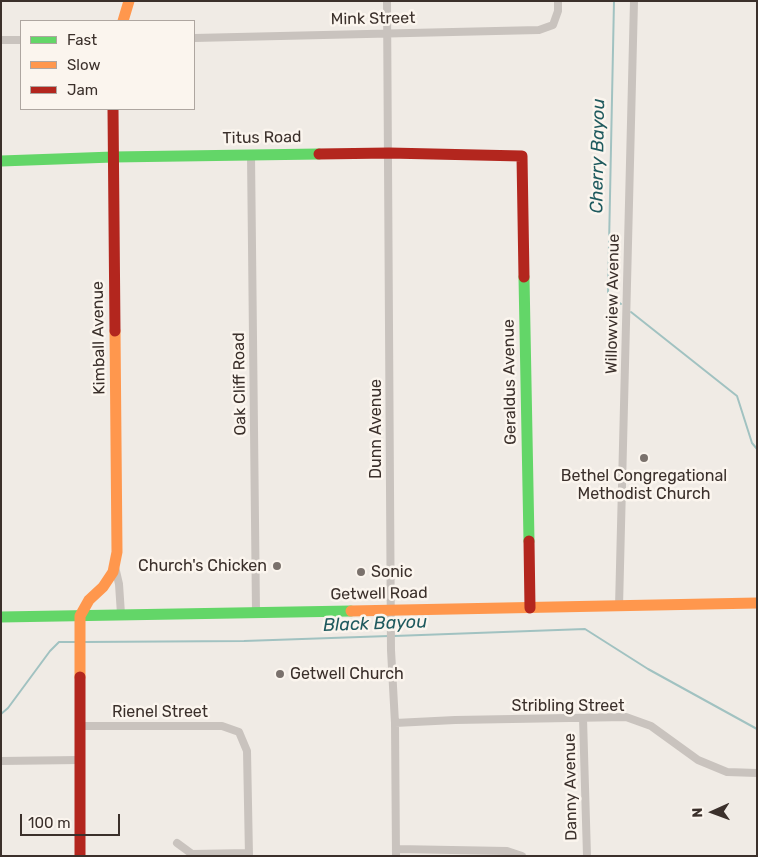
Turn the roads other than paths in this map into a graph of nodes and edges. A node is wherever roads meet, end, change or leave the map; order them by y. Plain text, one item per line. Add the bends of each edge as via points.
1 (129, 1) edge
2 (387, 1) edge
3 (558, 1) edge
4 (634, 1) edge
5 (123, 20) edge
6 (387, 33) junction
7 (195, 38) edge
8 (1, 40) edge
9 (20, 40) edge
10 (114, 110) edge
11 (389, 153) junction
12 (251, 155) junction
13 (522, 156) joint
14 (113, 157) junction
15 (1, 161) edge
16 (114, 567) junction
17 (757, 603) edge
18 (620, 607) junction
19 (530, 608) junction
20 (391, 610) junction
21 (256, 612) junction
22 (121, 614) junction
23 (80, 616) junction
24 (1, 617) edge
25 (584, 718) junction
26 (395, 723) junction
27 (80, 726) junction
28 (79, 760) junction
29 (1, 761) edge
30 (757, 773) edge
31 (177, 843) dead end
32 (396, 852) edge
33 (249, 854) edge
34 (80, 856) edge
35 (522, 856) edge
36 (587, 856) edge

1 - 5 street
2 - 6 street, Dunn Avenue
3 - 6 street, Mink Street via 553,25 539,30
4 - 18 street, Willowview Avenue
6 - 7 street, Mink Street
6 - 11 street, Dunn Avenue
8 - 9 street
10 - 14 street, Kimball Avenue
11 - 12 street, Titus Road
11 - 13 street, Titus Road
11 - 20 street, Dunn Avenue
12 - 14 street, Titus Road
12 - 21 street, Oak Cliff Road
13 - 19 street, Geraldus Avenue
14 - 15 street, Titus Road
14 - 16 street, Kimball Avenue via 117,552
16 - 22 street, Kimball Avenue
16 - 23 street, Kimball Avenue via 103,587 88,600
17 - 18 street, Getwell Road
18 - 19 street, Getwell Road
19 - 20 street, Getwell Road
20 - 21 street, Getwell Road
20 - 26 street, Dunn Avenue
21 - 22 street, Getwell Road
22 - 23 street, Getwell Road
23 - 24 street, Getwell Road
23 - 27 street
25 - 26 street, Stribling Street
25 - 30 street, Stribling Street via 626,718 651,726 698,760 727,772
25 - 36 street, Danny Avenue
26 - 32 street, Dunn Avenue
27 - 28 street
27 - 33 street, Rienel Street via 222,726 239,732 246,751
28 - 29 street
28 - 34 street
31 - 33 street via 192,854
32 - 35 street via 507,851

